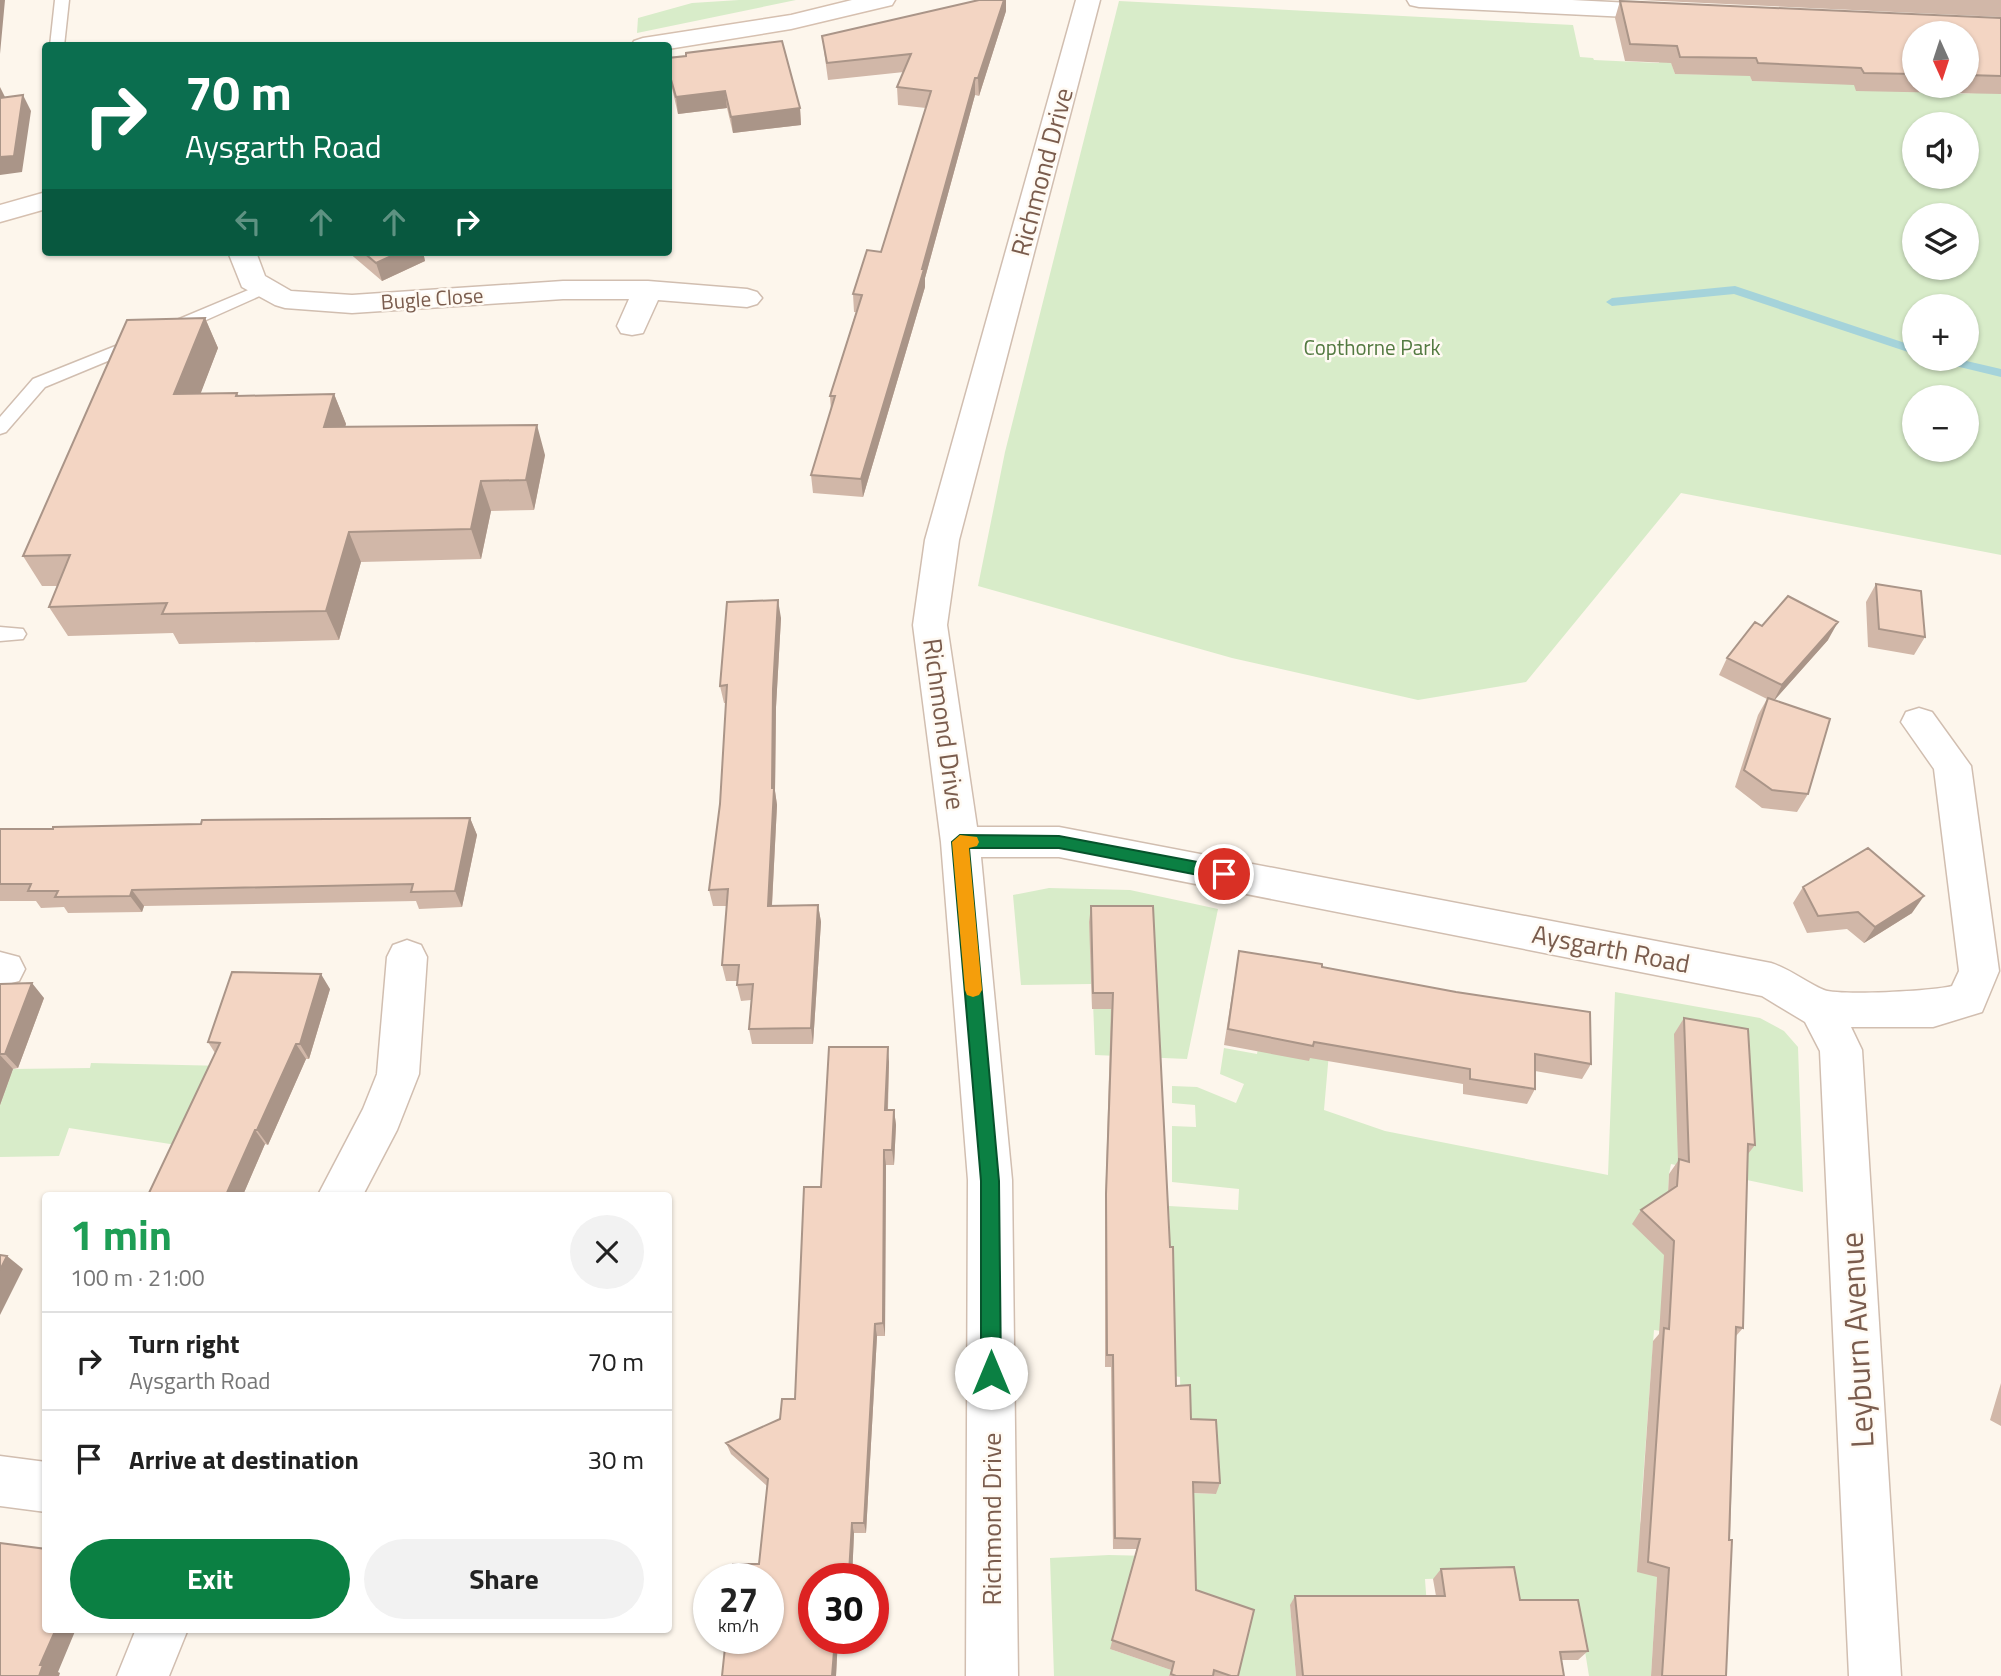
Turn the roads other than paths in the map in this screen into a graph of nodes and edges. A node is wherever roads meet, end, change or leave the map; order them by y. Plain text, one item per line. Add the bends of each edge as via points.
1 (62, 0) edge
2 (883, 0) edge
3 (1088, 0) edge
4 (1419, 0) edge
5 (1448, 1) edge
6 (1592, 5) edge
7 (1700, 14) edge
8 (57, 42) edge
9 (668, 42) edge
10 (42, 201) edge
11 (0, 214) edge
12 (243, 256) edge
13 (265, 288) junction
14 (648, 290) junction
15 (747, 298) dead end
16 (632, 326) dead end
17 (0, 428) edge
18 (1919, 722) dead end
19 (960, 842) junction
20 (407, 957) dead end
21 (1820, 1009) junction
22 (342, 1192) edge
23 (0, 1480) edge
24 (42, 1487) edge
25 (160, 1633) edge
26 (143, 1676) edge
27 (992, 1676) edge
28 (1875, 1676) edge

1 - 8 lane
2 - 9 street via 791,22
3 - 19 street, Richmond Drive via 935,578 930,625
4 - 5 street
5 - 6 street
6 - 7 street
10 - 11 street
12 - 13 street via 252,281
13 - 14 street, Bugle Close via 285,299 352,304 563,290
13 - 17 lane via 39,383
14 - 15 street, Bugle Close
14 - 16 street
18 - 21 street via 1952,766 1979,971 1967,1000 1933,1009
19 - 21 street, Aysgarth Road via 1059,842 1771,980
19 - 27 street, Richmond Drive via 990,1181
20 - 22 street via 398,1074 382,1116
21 - 28 street, Leyburn Avenue via 1841,1050
23 - 24 street
25 - 26 street

